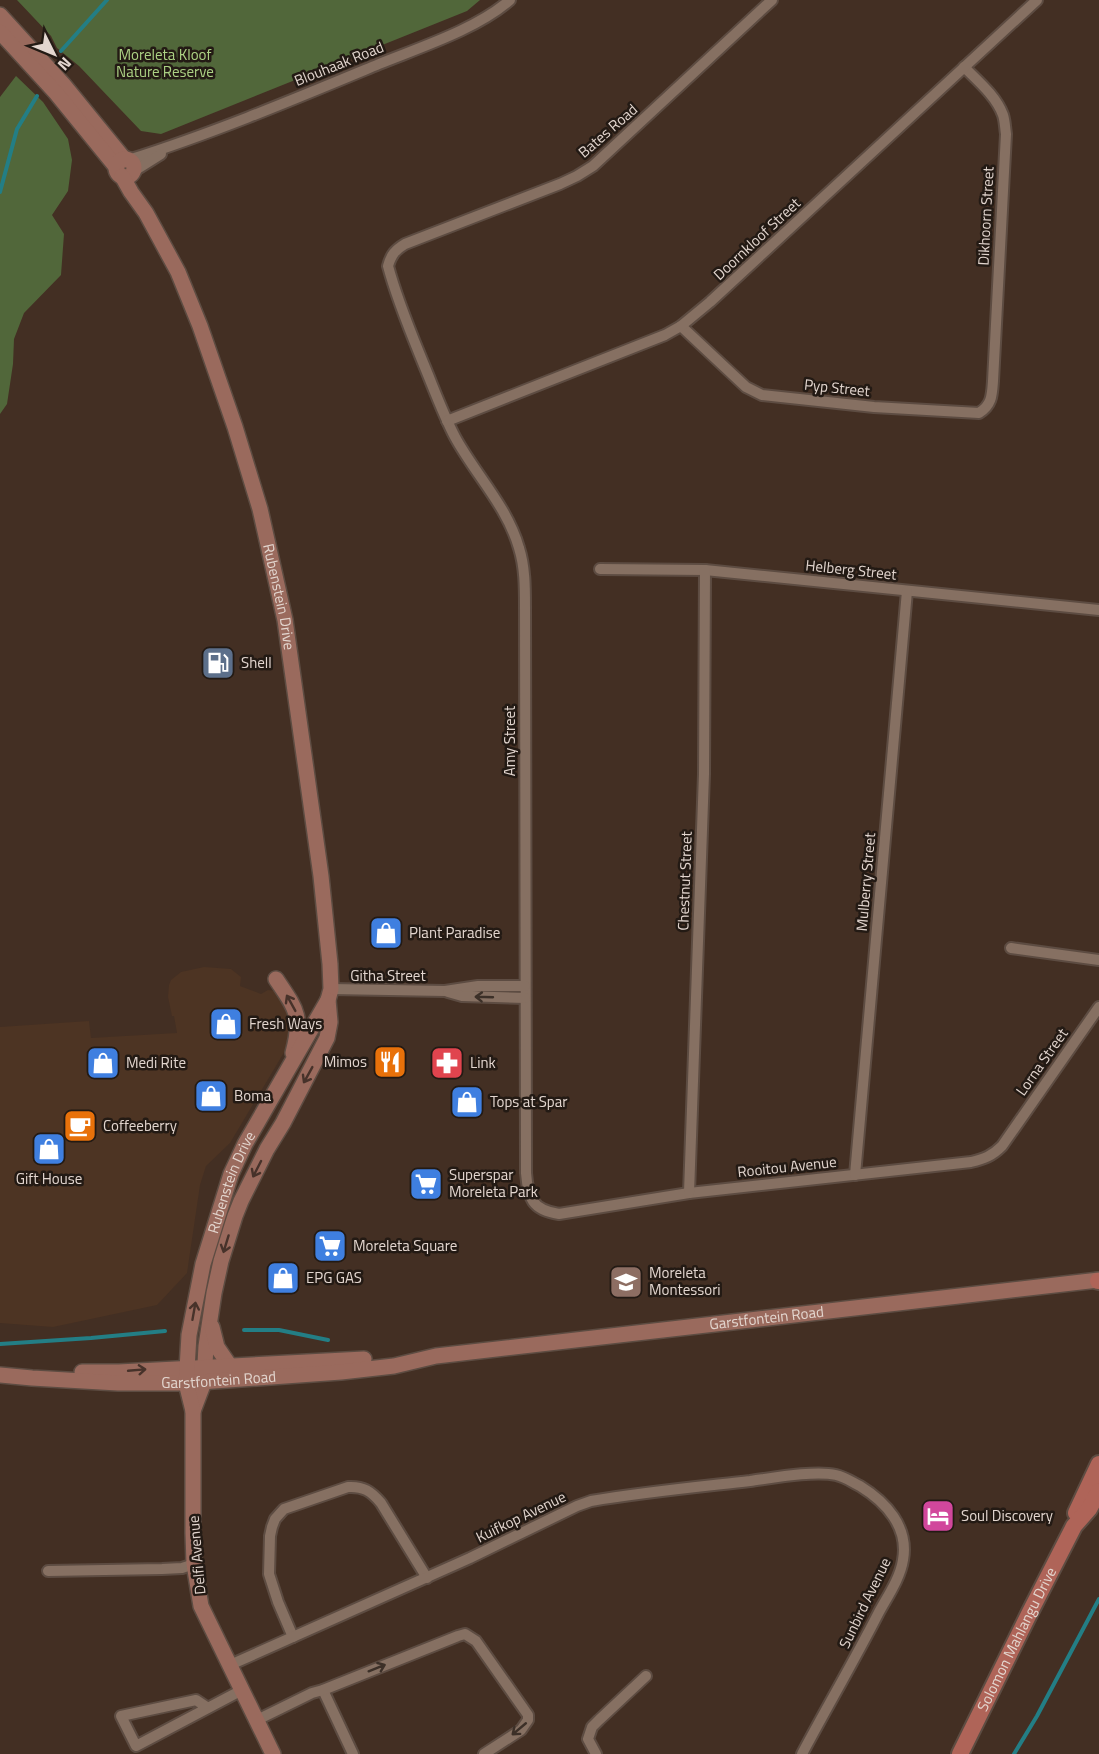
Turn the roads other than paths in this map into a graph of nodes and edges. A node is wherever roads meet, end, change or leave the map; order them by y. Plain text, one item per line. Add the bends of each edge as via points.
1 (510, 0) edge
2 (772, 0) edge
3 (1037, 0) edge
4 (0, 15) edge
5 (0, 32) edge
6 (964, 67) junction
7 (126, 168) junction
8 (392, 280) joint
9 (681, 326) junction
10 (993, 381) joint
11 (447, 421) junction
12 (600, 569) dead end
13 (705, 570) junction
14 (907, 591) junction
15 (1099, 610) edge
16 (1011, 948) dead end
17 (1099, 960) edge
18 (276, 979) dead end
19 (525, 986) junction
20 (445, 991) junction
21 (330, 995) junction
22 (525, 998) junction
23 (1099, 1006) edge
24 (289, 1070) junction
25 (1010, 1134) joint
26 (855, 1175) junction
27 (690, 1193) junction
28 (559, 1214) joint
29 (1099, 1281) edge
30 (209, 1321) junction
31 (436, 1356) junction
32 (231, 1366) junction
33 (0, 1372) edge
34 (204, 1375) junction
35 (186, 1376) junction
36 (193, 1411) junction
37 (1099, 1464) edge
38 (846, 1478) joint
39 (1099, 1491) edge
40 (1074, 1526) junction
41 (194, 1564) junction
42 (48, 1571) dead end
43 (427, 1578) junction
44 (293, 1637) junction
45 (230, 1665) junction
46 (646, 1676) dead end
47 (242, 1690) junction
48 (323, 1690) junction
49 (208, 1708) junction
50 (257, 1720) junction
51 (273, 1754) edge
52 (353, 1754) edge
53 (484, 1754) edge
54 (596, 1754) edge
55 (802, 1754) edge
56 (960, 1754) edge

1 - 7 street, Blouhaak Road via 474,24
2 - 8 street, Bates Road via 592,166 560,184 397,248 388,266
3 - 6 street, Doornkloof Street
4 - 7 street, Rubenstein Drive via 63,84
5 - 7 street, Rubenstein Drive
6 - 9 street, Doornkloof Street
6 - 10 street, Dikhoorn Street via 999,107 1006,134
7 - 21 street, Rubenstein Drive via 200,326 269,543 285,620 321,876
8 - 11 street, Amy Street
9 - 10 street, Pyp Street via 746,387 762,395 979,413 990,404
9 - 11 street, Doornkloof Street
11 - 19 street, Amy Street via 510,525 524,570
12 - 13 street, Helberg Street
13 - 14 street, Helberg Street
13 - 27 street, Chestnut Street via 704,774
14 - 15 street, Helberg Street
14 - 26 street, Mulberry Street
16 - 17 street
24 -> 18 street via 298,1021 295,1008
19 - 20 street, Githa Street
19 - 22 street, Amy Street
20 - 21 street, Githa Street
22 -> 20 street, Githa Street via 462,996
21 - 24 street, Rubenstein Drive
21 -> 30 street, Rubenstein Drive via 327,1038 238,1209 218,1272
22 - 28 street, Amy Street via 527,1190 536,1205
23 - 25 street, Lorna Street
35 -> 24 street, Rubenstein Drive via 189,1335 203,1264 231,1174
25 - 26 street, Rooitou Avenue via 999,1150 984,1159
26 - 27 street, Rooitou Avenue
27 - 28 street, Rooitou Avenue
29 - 31 street, Garstfontein Road
30 - 32 street via 218,1347
30 - 34 street, Rubenstein Drive
31 - 32 street, Garstfontein Road via 414,1354 342,1362
31 - 34 street, Garstfontein Road via 341,1372
32 - 34 street, Garstfontein Road
33 - 35 street, Garstfontein Road via 156,1369
34 - 35 street, Garstfontein Road
34 - 36 street, Delfi Avenue
35 - 36 street, Delfi Avenue
36 - 41 street, Delfi Avenue
37 - 40 main road, Solomon Mahlangu Drive via 1078,1506
38 - 43 street, Kuifkop Avenue via 822,1473 591,1501
38 - 55 street, Sunbird Avenue via 878,1499 896,1518 904,1547 903,1561
39 - 40 main road, Solomon Mahlangu Drive
40 - 56 main road, Solomon Mahlangu Drive
41 - 42 street via 162,1569
41 - 45 street, Delfi Avenue via 201,1606
43 - 44 street, Kuifkop Avenue
43 - 44 street via 381,1503 366,1489 348,1487 290,1506 278,1515 272,1527 269,1574
44 - 45 street, Kuifkop Avenue
45 - 47 street, Delfi Avenue
46 - 54 street via 592,1727 588,1739
47 - 49 street
47 - 50 street, Delfi Avenue
48 - 50 street
48 - 52 street
48 -> 53 street via 465,1634 477,1641 528,1715 520,1730
49 - 49 street via 136,1746 121,1716 196,1700
50 - 51 street, Delfi Avenue

